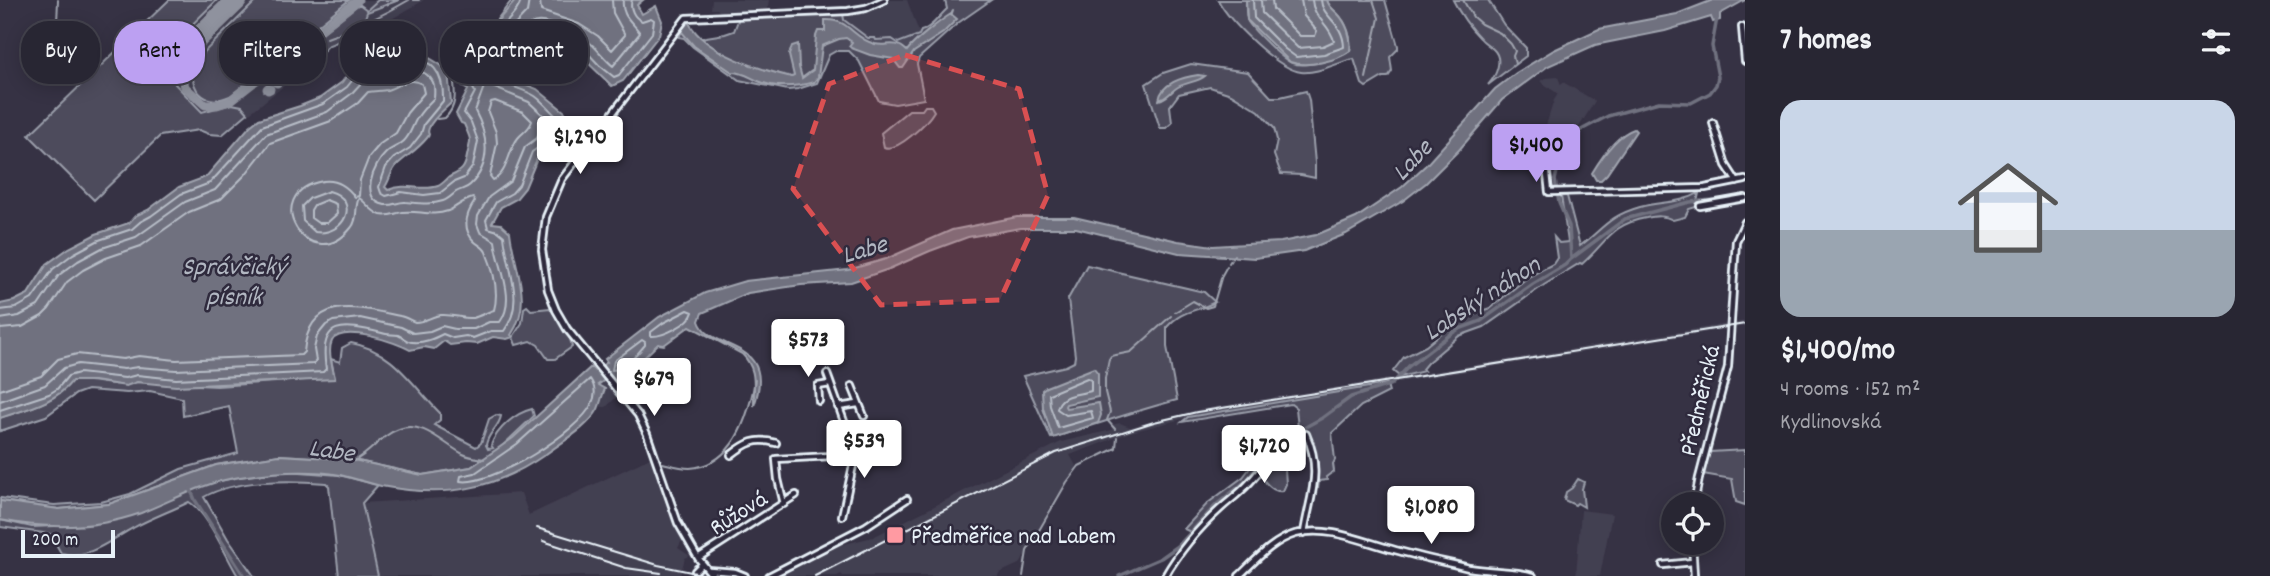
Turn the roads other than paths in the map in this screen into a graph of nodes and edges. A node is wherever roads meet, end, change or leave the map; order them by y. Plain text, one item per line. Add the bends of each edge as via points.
1 (884, 0) edge
2 (1742, 27) dead end
3 (1744, 48) edge
4 (1745, 61) edge
5 (1713, 123) dead end
6 (1548, 157) dead end
7 (1745, 180) edge
8 (1737, 182) junction
9 (1745, 198) edge
10 (1700, 206) dead end
11 (1745, 222) edge
12 (827, 374) dead end
13 (830, 384) junction
14 (852, 386) dead end
15 (819, 401) dead end
16 (858, 404) junction
17 (838, 407) junction
18 (864, 416) dead end
19 (776, 443) dead end
20 (731, 455) dead end
21 (851, 455) junction
22 (1696, 492) edge
23 (796, 495) dead end
24 (907, 499) dead end
25 (784, 504) junction
26 (1210, 507) dead end
27 (1218, 510) junction
28 (842, 516) dead end
29 (1304, 533) junction
30 (1693, 555) edge
31 (698, 558) junction
32 (1693, 562) junction
33 (702, 564) junction
34 (1663, 565) dead end
35 (695, 570) dead end
36 (708, 570) junction
37 (713, 576) edge
38 (745, 576) edge
39 (769, 576) edge
40 (1166, 576) edge
41 (1239, 576) edge
42 (1533, 576) edge
43 (1694, 576) edge

1 - 31 street via 848,11 682,21 562,179 546,217 542,250 556,310 643,425 678,523
2 - 3 street
3 - 4 street
5 - 8 street via 1726,165
6 - 8 street via 1549,191 1705,188
7 - 8 street
9 - 10 street
11 - 22 street, Předměřická via 1736,241 1727,376
12 - 13 street
13 - 15 street via 818,386
13 - 17 street
14 - 16 street
16 - 17 street
16 - 18 street
17 - 21 street
19 - 20 street via 745,443
21 - 25 street via 776,459
21 - 28 street via 854,461
23 - 25 street, Růžová
24 - 39 street via 866,526
25 - 31 street, Růžová
26 - 27 street
27 - 29 street via 1249,484 1273,453 1306,434 1315,464
27 - 40 street via 1180,550
29 - 41 street via 1273,544
29 - 42 street via 1362,539 1473,569
30 - 32 street
31 - 33 street
32 - 34 street
32 - 43 street
33 - 35 street
33 - 36 street
36 - 37 street
36 - 38 street

